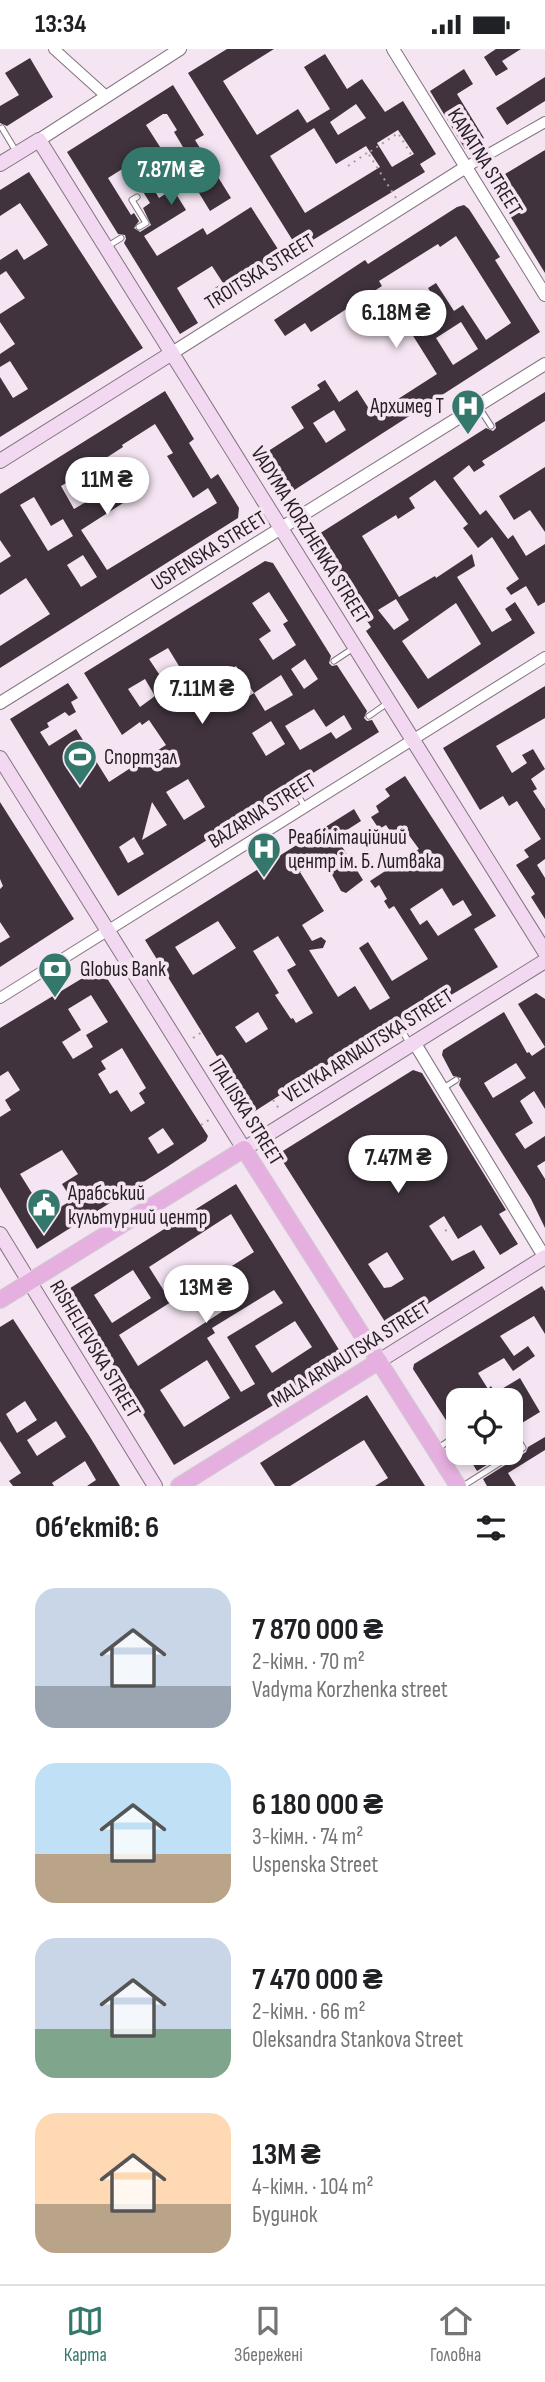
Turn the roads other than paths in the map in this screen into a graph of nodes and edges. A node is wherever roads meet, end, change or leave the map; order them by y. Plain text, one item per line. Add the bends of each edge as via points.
1 (54, 49) edge
2 (393, 49) edge
3 (172, 51) edge
4 (106, 96) junction
5 (545, 122) edge
6 (2, 128) dead end
7 (39, 140) junction
8 (17, 153) junction
9 (0, 164) edge
10 (466, 167) junction
11 (137, 197) dead end
12 (139, 227) dead end
13 (121, 238) dead end
14 (106, 247) junction
15 (545, 295) edge
16 (172, 353) junction
17 (545, 364) edge
18 (478, 406) junction
19 (491, 426) dead end
20 (0, 461) edge
21 (281, 529) junction
22 (355, 647) junction
23 (545, 657) edge
24 (334, 661) dead end
25 (389, 702) junction
26 (0, 703) edge
27 (369, 716) dead end
28 (413, 740) junction
29 (0, 758) edge
30 (292, 786) dead end
31 (305, 807) junction
32 (108, 930) junction
33 (545, 952) edge
34 (545, 961) edge
35 (0, 998) edge
36 (400, 1026) dead end
37 (412, 1044) junction
38 (456, 1080) dead end
39 (442, 1089) junction
40 (244, 1149) junction
41 (0, 1234) edge
42 (545, 1257) edge
43 (29, 1282) junction
44 (0, 1300) edge
45 (379, 1361) junction
46 (446, 1443) edge
47 (435, 1450) junction
48 (495, 1465) edge
49 (155, 1486) edge
50 (179, 1486) edge
51 (461, 1486) edge

1 - 4 street
2 - 10 street, KANATNA STREET
3 - 4 street
4 - 7 street
5 - 10 street, TROITSKA STREET
6 - 8 lane
7 - 8 main road
7 - 14 main road, VADYMA KORZHENKA STREET
8 - 9 main road
10 - 15 street, KANATNA STREET
10 - 16 street, TROITSKA STREET
11 - 12 lane via 132,200 146,223
13 - 14 lane
14 - 16 main road, VADYMA KORZHENKA STREET
16 - 20 main road, TROITSKA STREET
16 - 21 main road, VADYMA KORZHENKA STREET
17 - 18 street, USPENSKA STREET
18 - 19 lane
18 - 21 street, USPENSKA STREET
21 - 22 main road, VADYMA KORZHENKA STREET
21 - 26 street, USPENSKA STREET
22 - 24 lane
22 - 25 main road, VADYMA KORZHENKA STREET
23 - 28 street, BAZARNA STREET
25 - 27 lane
25 - 28 main road, VADYMA KORZHENKA STREET
28 - 31 street, BAZARNA STREET
28 - 33 main road, VADYMA KORZHENKA STREET
29 - 32 main road, ITALIISKA STREET
30 - 31 lane
31 - 32 street, BAZARNA STREET
32 - 35 street, BAZARNA STREET
32 - 40 main road, ITALIISKA STREET
34 - 37 main road, VELYKA ARNAUTSKA STREET
36 - 37 lane
37 - 39 street
37 - 40 main road, VELYKA ARNAUTSKA STREET
38 - 39 lane
39 - 42 street
40 - 43 main road, VELYKA ARNAUTSKA STREET
40 - 45 main road, ITALIISKA STREET
41 - 43 main road, RISHELIEVSKA STREET
42 - 45 main road, MALA ARNAUTSKA STREET
43 - 44 main road, VELYKA ARNAUTSKA STREET
43 - 49 main road, RISHELIEVSKA STREET
45 - 47 main road, ITALIISKA STREET
45 - 50 main road, MALA ARNAUTSKA STREET
46 - 47 lane
47 - 51 main road, ITALIISKA STREET
48 - 51 lane

